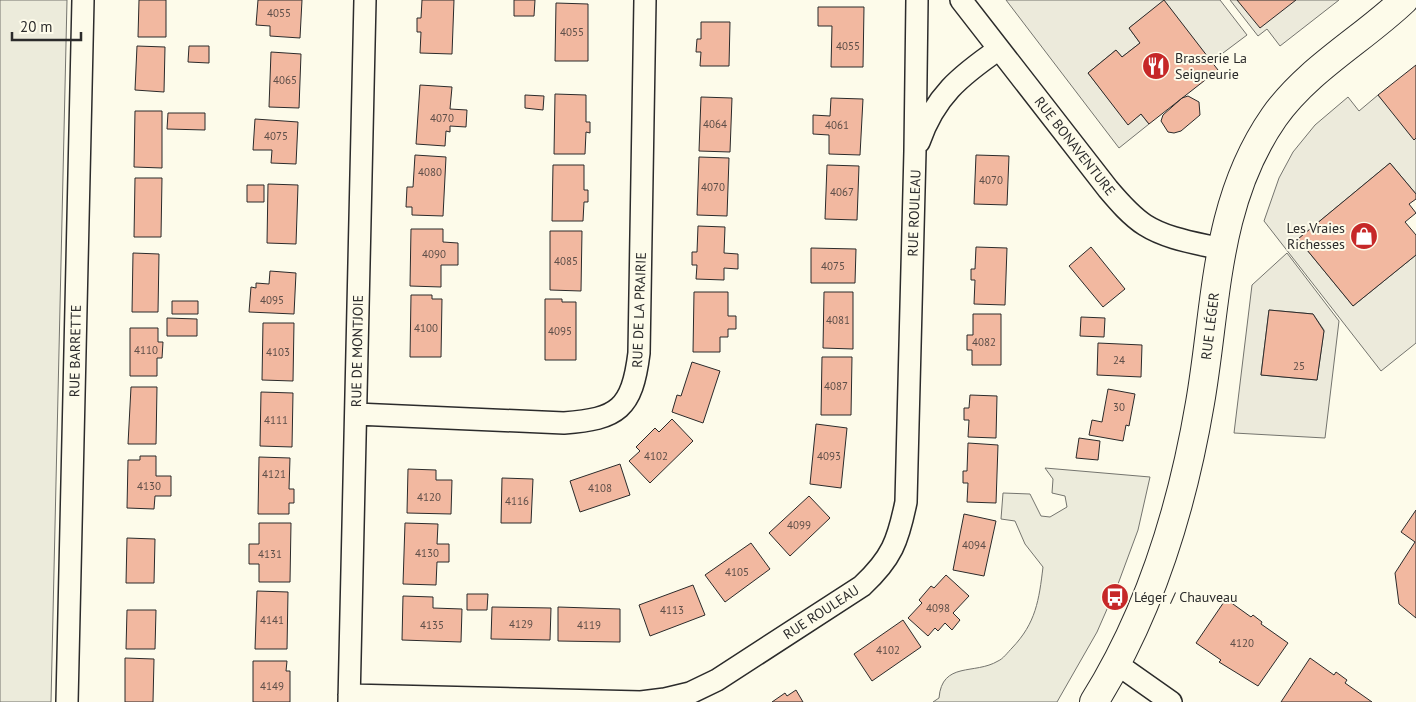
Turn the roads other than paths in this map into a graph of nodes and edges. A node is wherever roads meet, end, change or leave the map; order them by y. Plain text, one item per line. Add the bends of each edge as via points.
1 (83, 0) edge
2 (366, 0) edge
3 (645, 0) edge
4 (916, 0) edge
5 (961, 0) edge
6 (1404, 0) edge
7 (999, 49) junction
8 (915, 152) junction
9 (1220, 249) junction
10 (356, 414) junction
11 (1117, 664) junction
12 (349, 698) edge
13 (67, 702) edge
14 (1094, 702) edge
15 (1171, 702) edge

1 - 13 street, RUE BARRETTE
2 - 10 street, RUE DE MONTJOIE
3 - 10 street, RUE DE LA PRAIRIE via 639,353 636,380 627,400 611,415 564,423
4 - 8 street, RUE ROULEAU
5 - 7 street, RUE BONAVENTURE
6 - 9 street, RUE LÉGER via 1315,73 1274,117 1239,182
7 - 8 street, RUE ROULEAU via 971,68 944,93 924,127
7 - 9 street, RUE BONAVENTURE via 1108,189 1134,216 1160,232
8 - 12 street, RUE ROULEAU via 906,502 900,530 880,569 862,586 717,680 665,699 640,702
9 - 11 street, RUE LÉGER via 1201,401 1181,497 1151,591
10 - 12 street, RUE DE MONTJOIE
11 - 14 street, RUE LÉGER
11 - 15 street

